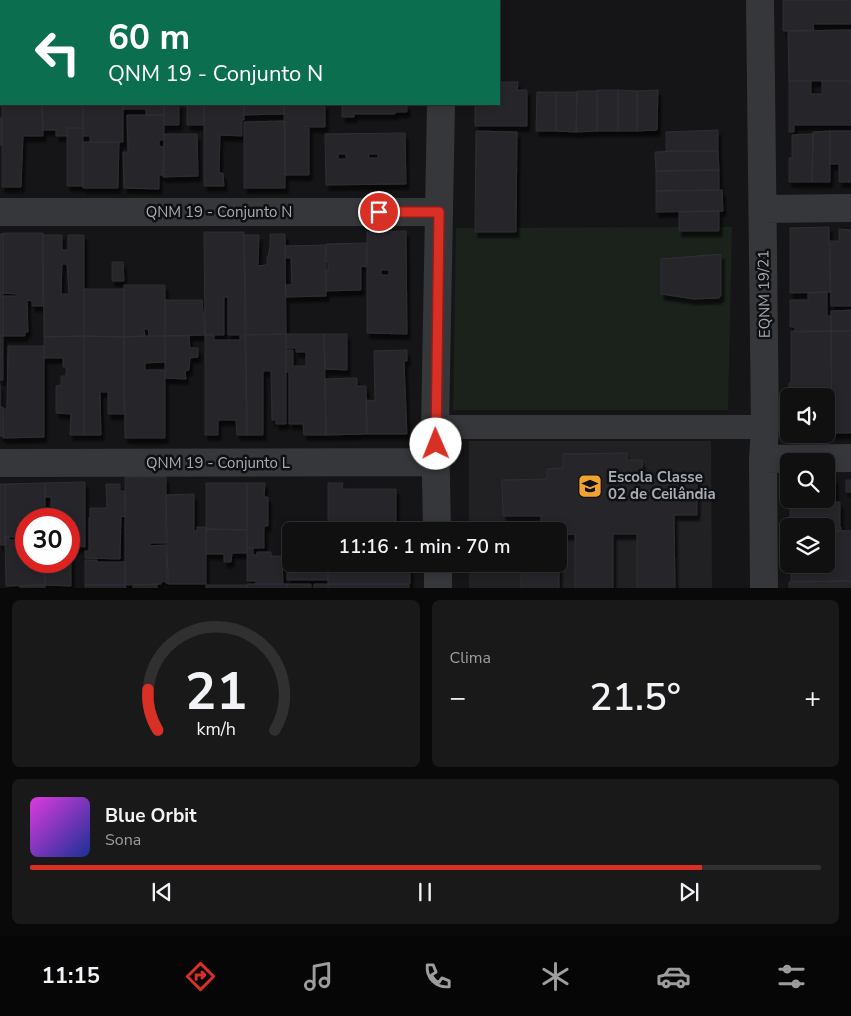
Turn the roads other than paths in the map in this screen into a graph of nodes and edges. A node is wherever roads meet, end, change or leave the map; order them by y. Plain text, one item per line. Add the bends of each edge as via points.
1 (760, 0) edge
2 (441, 105) edge
3 (851, 208) edge
4 (763, 209) junction
5 (0, 212) edge
6 (439, 212) junction
7 (435, 426) junction
8 (765, 426) junction
9 (763, 458) junction
10 (851, 458) edge
11 (437, 462) junction
12 (0, 463) edge
13 (438, 522) edge
14 (438, 572) edge
15 (438, 588) edge
16 (764, 588) edge

1 - 4 street, EQNM 19/21
2 - 6 street
3 - 4 street
4 - 8 street, EQNM 19/21
5 - 6 street, QNM 19 - Conjunto N
6 - 7 street
7 - 8 street
7 - 11 street
8 - 9 street, EQNM 19/21
9 - 10 street
9 - 16 street, EQNM 19/21
11 - 12 street, QNM 19 - Conjunto L
11 - 13 street
14 - 15 street

